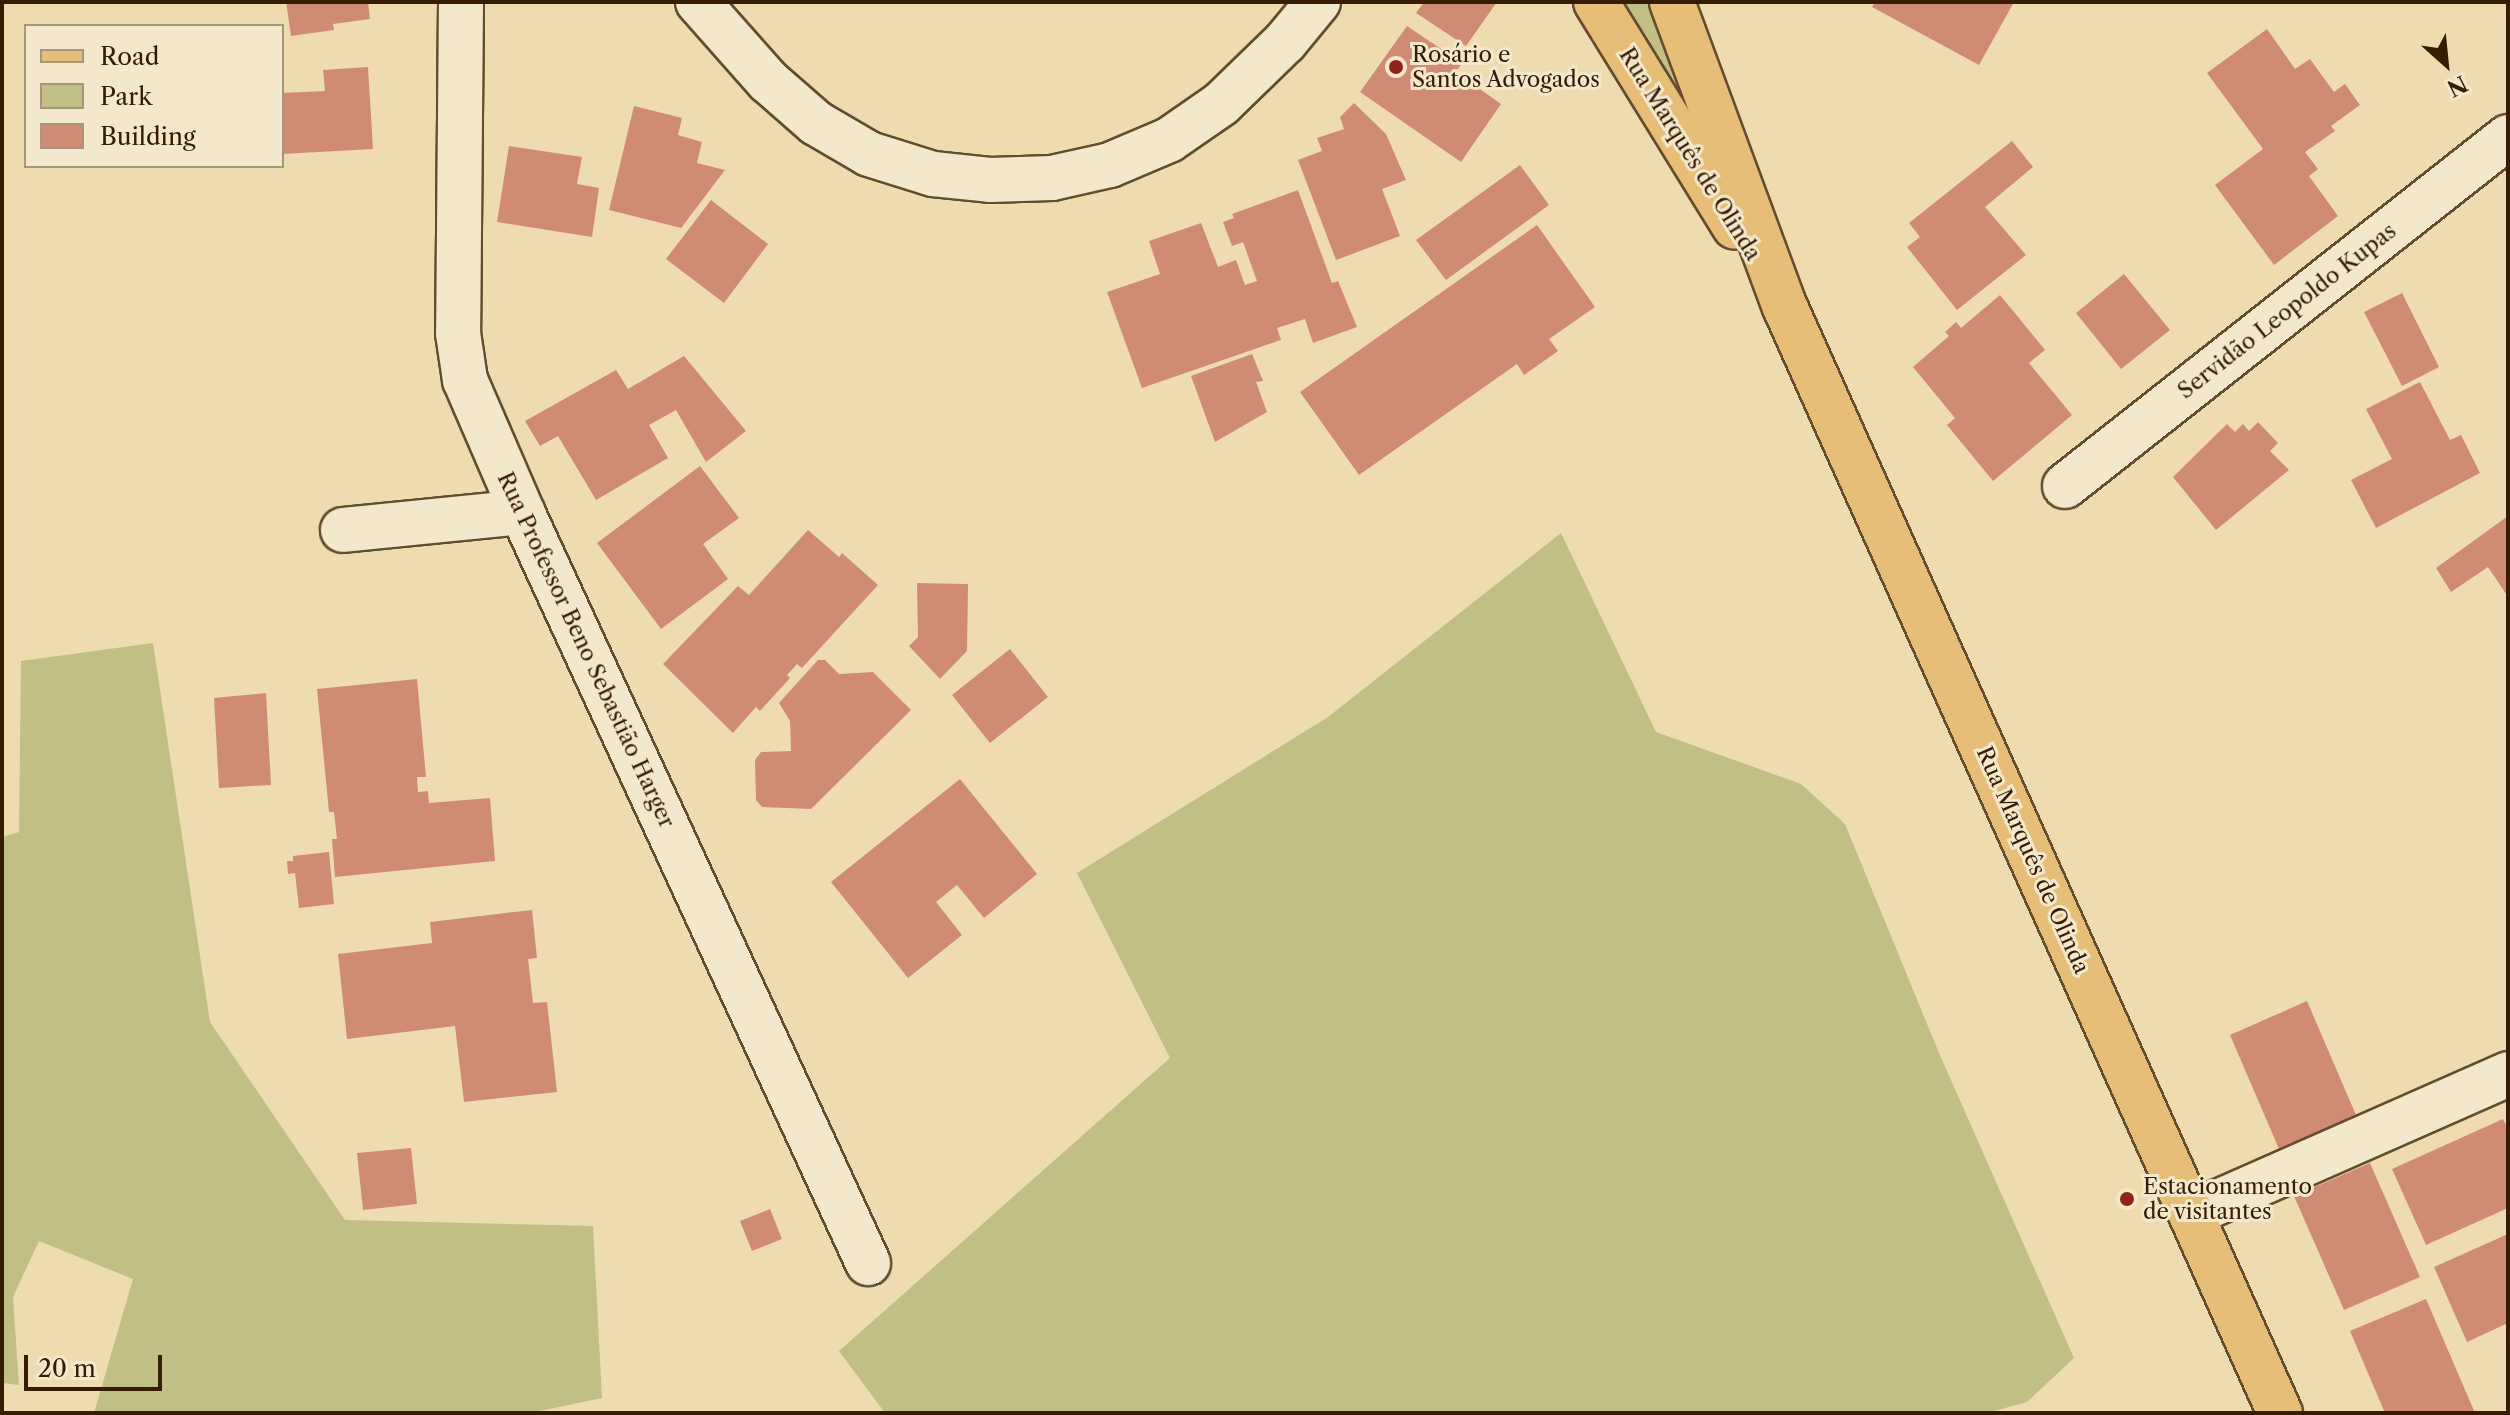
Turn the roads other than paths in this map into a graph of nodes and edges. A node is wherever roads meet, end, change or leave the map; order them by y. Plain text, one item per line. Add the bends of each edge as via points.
1 (461, 2) edge
2 (698, 2) edge
3 (1318, 2) edge
4 (1596, 2) edge
5 (1672, 2) edge
6 (2508, 137) edge
7 (1785, 307) junction
8 (2065, 486) dead end
9 (522, 512) junction
10 (343, 530) dead end
11 (2508, 1074) edge
12 (2191, 1214) junction
13 (868, 1263) dead end
14 (2280, 1413) edge

1 - 9 street, Rua Professor Beno Sebastião Harger via 458,333 465,380
2 - 3 street via 768,81 816,123 869,154 933,174 990,180 1052,178 1110,165 1169,140 1221,104
4 - 7 main road, Rua Marquês de Olinda
5 - 7 main road, Rua Marquês de Olinda
6 - 8 street, Servidão Leopoldo Kupas
7 - 12 main road, Rua Marquês de Olinda
9 - 10 street
9 - 13 street, Rua Professor Beno Sebastião Harger
11 - 12 street
12 - 14 main road, Rua Marquês de Olinda

